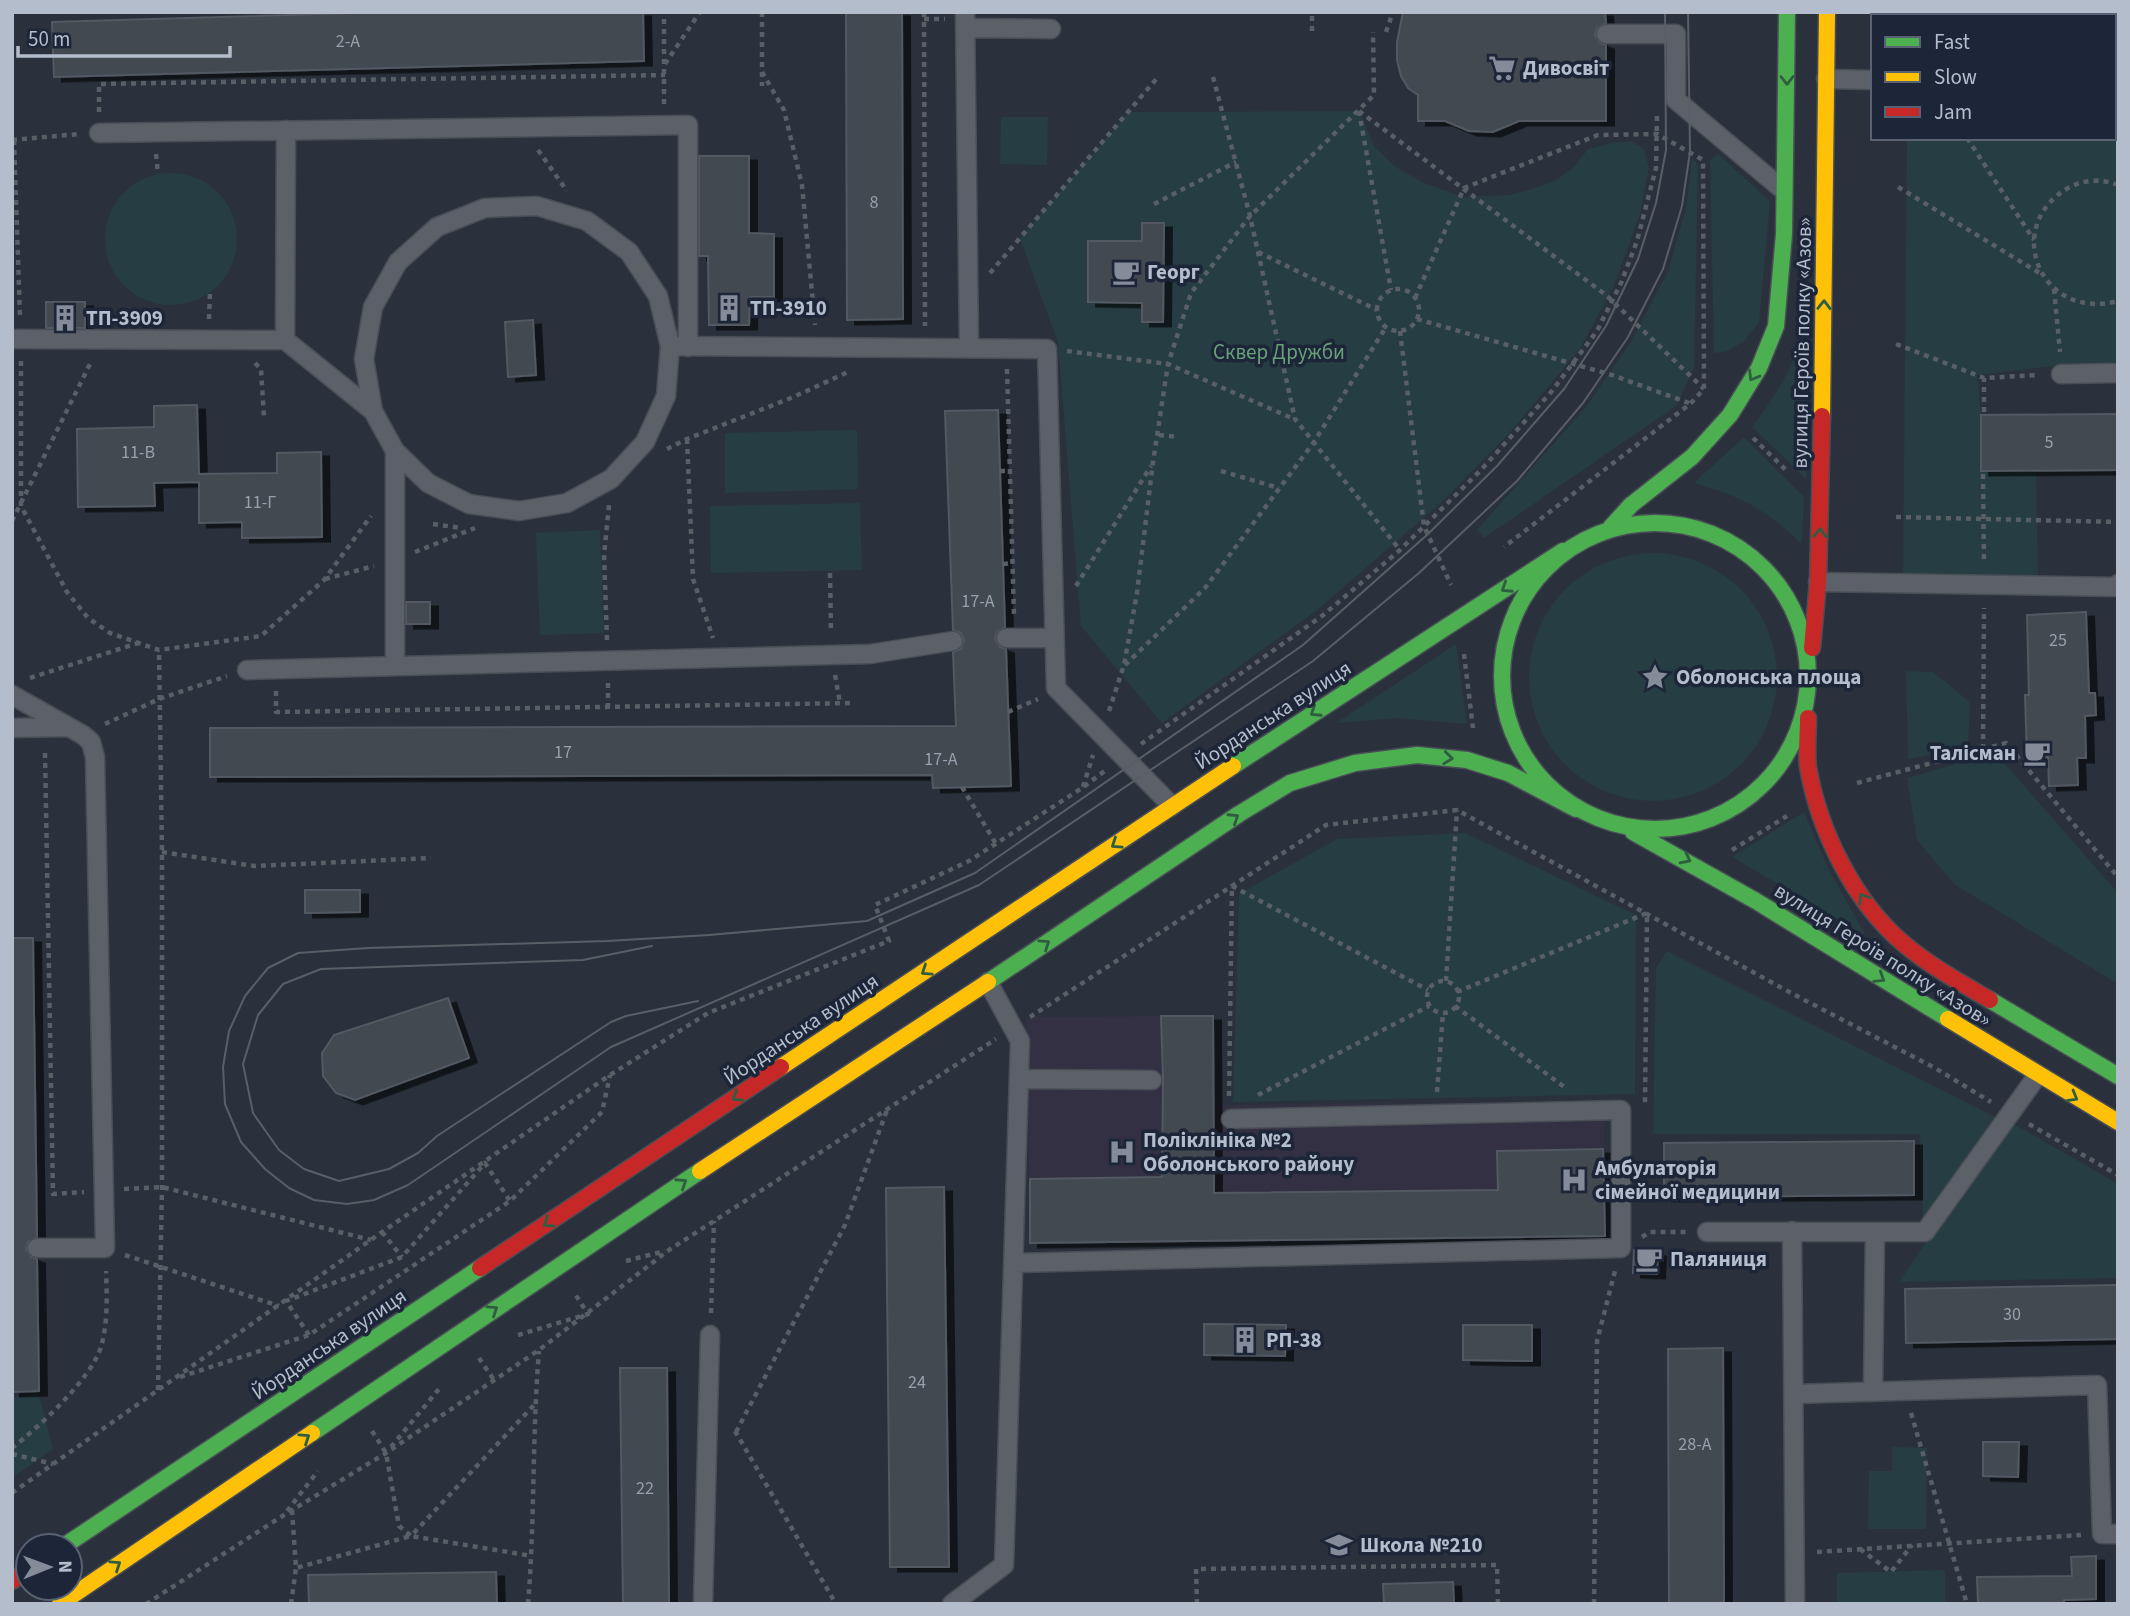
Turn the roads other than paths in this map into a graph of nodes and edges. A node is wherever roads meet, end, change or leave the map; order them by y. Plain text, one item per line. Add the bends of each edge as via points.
1 (1787, 12) edge
2 (1827, 12) edge
3 (965, 20) edge
4 (1051, 29) dead end
5 (1605, 34) dead end
6 (1826, 79) junction
7 (1871, 79) edge
8 (286, 131) junction
9 (99, 132) road end
10 (1785, 191) junction
11 (12, 339) edge
12 (285, 341) junction
13 (679, 346) junction
14 (969, 348) junction
15 (2118, 373) edge
16 (2062, 374) road end
17 (373, 411) junction
18 (395, 451) junction
19 (1611, 527) junction
20 (1563, 551) junction
21 (1818, 582) junction
22 (2118, 584) edge
23 (1010, 631) road end
24 (1053, 638) junction
25 (953, 640) dead end
26 (395, 666) junction
27 (247, 670) road end
28 (1810, 674) junction
29 (12, 695) edge
30 (1809, 695) junction
31 (71, 727) junction
32 (12, 728) edge
33 (1172, 806) junction
34 (1576, 809) junction
35 (1625, 828) junction
36 (988, 982) junction
37 (2037, 1076) junction
38 (2118, 1076) edge
39 (1019, 1079) junction
40 (1152, 1080) dead end
41 (1230, 1114) road end
42 (2118, 1122) edge
43 (1792, 1231) junction
44 (1707, 1232) road end
45 (1875, 1232) junction
46 (37, 1248) dead end
47 (1013, 1263) junction
48 (710, 1335) road end
49 (1873, 1392) junction
50 (1794, 1394) junction
51 (84, 1533) edge
52 (2110, 1534) edge
53 (60, 1604) edge
54 (704, 1604) edge
55 (952, 1604) edge
56 (1795, 1604) edge

1 -> 10 main road, вулиця Героїв полку «Азов»
2 - 6 main road, вулиця Героїв полку «Азов»
3 - 4 lane
3 - 14 lane
5 - 10 lane via 1676,34 1676,100
6 - 7 lane
21 -> 6 main road, вулиця Героїв полку «Азов»
8 - 9 lane
8 - 12 lane
8 - 13 lane via 688,125
10 -> 19 main road, вулиця Героїв полку «Азов» via 1776,327 1759,368 1730,415 1692,457 1631,505
11 - 12 lane
12 - 17 lane
13 - 14 lane
13 - 17 lane via 658,296 629,252 587,221 537,205 485,208 437,227 407,253 373,307 364,359
13 - 18 lane via 666,396 645,442 611,479 568,503 519,511 469,504 428,483
14 - 24 lane via 1047,349
15 - 16 lane
17 - 18 lane
18 - 26 lane
19 - 20 main road
19 - 28 main road via 1658,521 1705,529 1747,551 1780,585 1802,628
20 -> 33 main road, Йорданська вулиця
20 - 34 main road via 1528,587 1507,633 1501,683 1511,732 1537,776
21 - 22 lane
21 - 28 main road, вулиця Героїв полку «Азов»
23 - 24 lane
24 - 33 lane via 1056,688
25 - 26 lane via 870,654
26 - 27 lane
28 - 30 main road
29 - 31 lane
30 - 35 main road via 1794,743 1765,785 1724,814 1675,829
38 -> 30 main road, вулиця Героїв полку «Азов» via 1957,981 1904,944 1867,906 1837,856 1808,765
31 - 32 lane
31 - 46 lane via 90,742 95,757 105,1248
33 -> 51 main road, Йорданська вулиця
34 - 35 main road
36 -> 34 main road via 1290,783 1354,763 1417,755 1467,760 1508,773
35 -> 37 main road, вулиця Героїв полку «Азов» via 1706,870
36 - 39 lane via 1020,1041
53 -> 36 main road via 608,1231
37 -> 42 main road, вулиця Героїв полку «Азов»
37 - 45 lane via 1926,1232
39 - 40 lane
39 - 47 lane
41 - 47 lane via 1622,1110 1620,1248
43 - 44 lane
43 - 45 lane
43 - 50 lane
45 - 49 lane
47 - 55 lane via 1004,1565
48 - 54 lane
49 - 50 lane
49 - 52 lane via 2096,1385
50 - 56 lane

